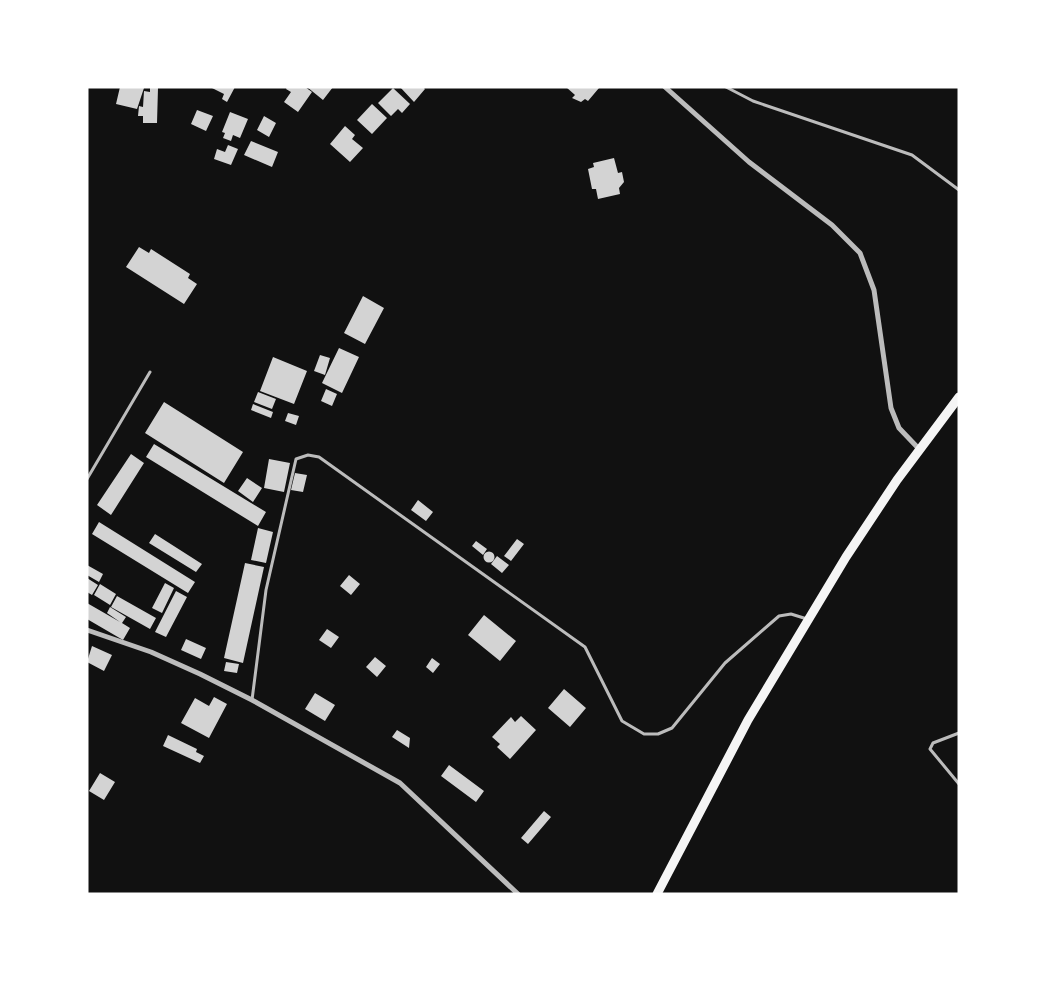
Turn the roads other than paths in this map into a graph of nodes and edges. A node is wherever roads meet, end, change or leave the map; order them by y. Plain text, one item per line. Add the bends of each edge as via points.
1 (665, 87) edge
2 (726, 87) edge
3 (959, 190) edge
4 (150, 372) dead end
5 (959, 397) edge
6 (920, 450) junction
7 (87, 479) edge
8 (808, 619) junction
9 (87, 630) edge
10 (252, 700) junction
11 (959, 733) edge
12 (959, 784) edge
13 (518, 894) edge
14 (657, 894) edge

1 - 6 street via 749,162 832,225 860,253 873,290 891,408 899,428
2 - 3 lane via 753,101 912,155
4 - 7 lane
5 - 6 main road
6 - 8 main road
8 - 10 lane via 791,614 779,616 725,663 672,728 644,734 622,721 585,647 319,457 308,455 296,459 288,492 266,590
8 - 14 main road via 748,720
9 - 10 street via 151,652
10 - 13 street via 400,783
11 - 12 lane via 933,743 930,749

